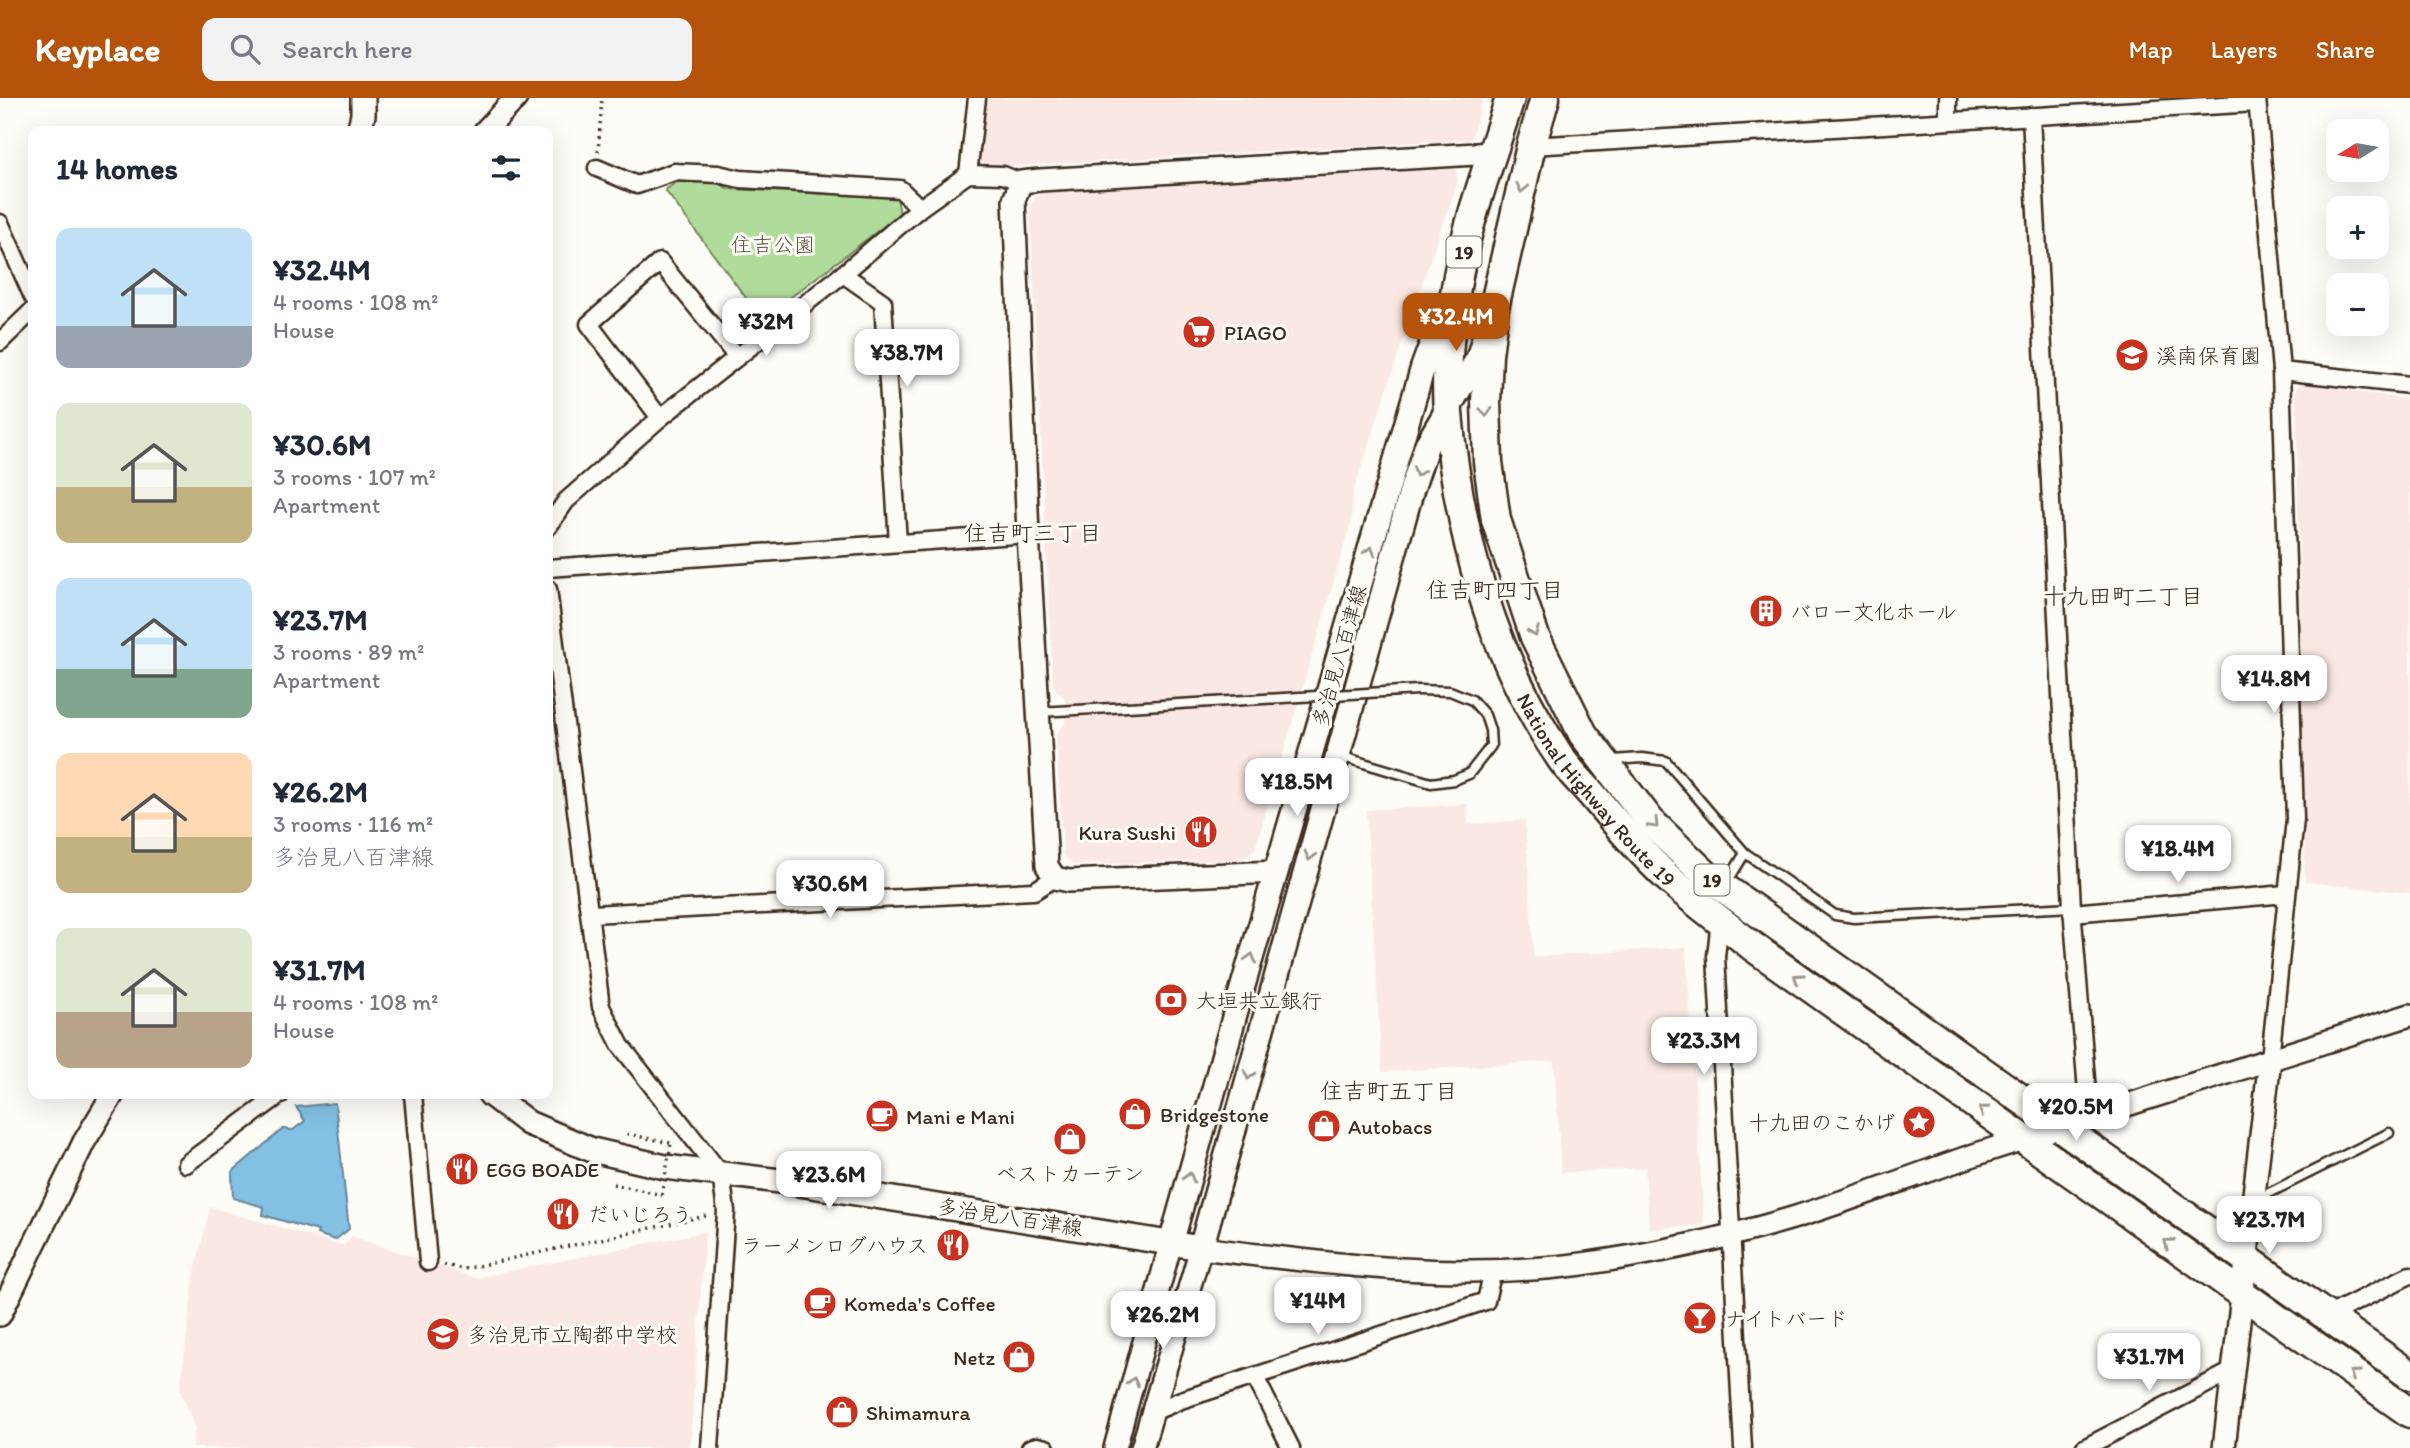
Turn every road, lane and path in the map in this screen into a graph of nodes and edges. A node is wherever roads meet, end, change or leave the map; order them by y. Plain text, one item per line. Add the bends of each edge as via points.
1 (363, 98) edge
2 (516, 98) edge
3 (602, 98) edge
4 (977, 98) edge
5 (1510, 98) edge
6 (1545, 98) edge
7 (1948, 98) edge
8 (2257, 100) edge
9 (2031, 116) junction
10 (1948, 121) junction
11 (360, 126) edge
12 (490, 126) edge
13 (1531, 146) junction
14 (1493, 153) junction
15 (597, 168) joint
16 (968, 174) junction
17 (1021, 182) junction
18 (920, 208) junction
19 (0, 223) edge
20 (843, 274) junction
21 (1459, 274) junction
22 (28, 286) edge
23 (1494, 308) junction
24 (28, 315) edge
25 (0, 342) edge
26 (737, 357) junction
27 (2281, 372) junction
28 (2410, 384) edge
29 (1448, 411) junction
30 (660, 418) junction
31 (553, 520) edge
32 (1028, 534) junction
33 (898, 544) junction
34 (553, 568) edge
35 (553, 627) edge
36 (1038, 712) junction
37 (1337, 756) junction
38 (1604, 761) junction
39 (1745, 853) junction
40 (1277, 872) junction
41 (1055, 878) junction
42 (1724, 889) junction
43 (2286, 894) junction
44 (2072, 910) junction
45 (591, 914) junction
46 (1720, 920) junction
47 (2410, 1015) edge
48 (2270, 1059) junction
49 (110, 1099) edge
50 (274, 1099) edge
51 (413, 1099) edge
52 (496, 1099) edge
53 (2090, 1116) junction
54 (2059, 1126) junction
55 (618, 1132) dead end
56 (2389, 1133) dead end
57 (2023, 1139) junction
58 (186, 1164) dead end
59 (720, 1174) junction
60 (612, 1184) dead end
61 (2254, 1200) junction
62 (726, 1211) junction
63 (1732, 1235) junction
64 (1171, 1243) junction
65 (1201, 1248) junction
66 (2248, 1260) junction
67 (428, 1262) joint
68 (1493, 1270) junction
69 (2410, 1275) edge
70 (2243, 1296) junction
71 (0, 1315) edge
72 (2327, 1317) junction
73 (2232, 1371) junction
74 (2410, 1375) edge
75 (1255, 1377) junction
76 (1153, 1412) junction
77 (2410, 1413) edge
78 (710, 1448) edge
79 (1030, 1448) edge
80 (1046, 1448) edge
81 (1115, 1448) edge
82 (1142, 1448) edge
83 (1291, 1448) edge
84 (1743, 1448) edge
85 (2084, 1448) edge
86 (2224, 1448) edge

1 - 11 main road
2 - 12 street
3 - 15 path
4 - 16 street
5 - 14 highway, National Highway Route 19 / 19
6 - 13 highway, National Highway Route 19 / 19
7 - 10 street
8 - 9 street
8 - 27 street
9 - 10 street
9 - 44 street
10 - 13 street
13 -> 23 highway, National Highway Route 19 / 19
14 - 17 street
14 - 21 highway, National Highway Route 19 / 19
15 - 18 street via 637,185 674,173 900,189
16 - 17 street via 1003,175
16 - 18 street
17 - 32 street via 1014,200
18 - 20 street
19 - 22 street
20 - 26 street
20 - 33 street via 883,302
21 - 29 highway, National Highway Route 19 / 19 via 1449,349
40 -> 21 main road, 多治見八百津線 via 1423,367
23 - 29 main road, 多治見八百津線 via 1478,358
23 -> 38 highway, National Highway Route 19 / 19 via 1486,402 1496,520 1535,637 1583,734
24 - 25 street
26 - 30 street
26 - 30 street via 660,262 589,324
27 - 28 street
27 - 43 street via 2295,819
29 -> 37 main road, 多治見八百津線 via 1427,444 1412,489
29 - 46 highway, National Highway Route 19 / 19 via 1464,526 1480,584 1500,643 1528,701 1560,758 1625,834
30 - 31 street via 566,501
32 - 33 street
32 - 36 street
33 - 34 street
35 - 45 street
36 - 37 lane, bridge via 1450,691 1472,700 1490,730 1491,746 1469,774 1454,780 1431,783
36 - 41 street via 1047,866
37 -> 65 main road, 多治見八百津線
38 - 39 lane via 1666,761
38 -> 42 highway, National Highway Route 19 / 19 via 1650,821
39 - 42 lane
39 - 44 lane via 1835,915
40 - 41 street
64 -> 40 main road, 多治見八百津線
41 - 45 street via 1034,891
42 - 54 highway, National Highway Route 19 / 19
43 - 44 street
43 - 48 street
44 - 53 street
45 - 59 street via 601,1007 621,1046
57 -> 46 highway, National Highway Route 19 / 19
46 - 63 street via 1716,956
47 - 48 street
48 - 53 street
48 - 61 street
49 - 71 street via 84,1142
50 - 58 street
51 - 67 street
52 - 59 main road, 多治見八百津線 via 528,1123 592,1150
53 - 54 street
54 - 57 street
54 - 66 highway, National Highway Route 19 / 19
55 - 60 path, bridge via 671,1143 662,1195
56 - 61 lane
57 - 63 street via 1798,1217
70 -> 57 highway, National Highway Route 19 / 19
59 - 62 street
59 - 64 main road, 多治見八百津線
61 - 66 street
62 - 67 path via 464,1269
62 - 78 street
63 - 68 street via 1581,1264
63 - 84 street
64 - 65 main road, 多治見八百津線
81 -> 64 street
65 - 68 street via 1348,1267
65 - 76 street
66 - 70 street
66 - 72 highway, National Highway Route 19 / 19
68 - 75 street via 1486,1301
69 - 72 street
70 - 73 street
77 -> 70 highway, National Highway Route 19 / 19
72 - 74 highway, National Highway Route 19 / 19
73 - 85 street
73 - 86 street
75 - 76 street
75 - 83 street
76 - 82 street
79 - 80 street

